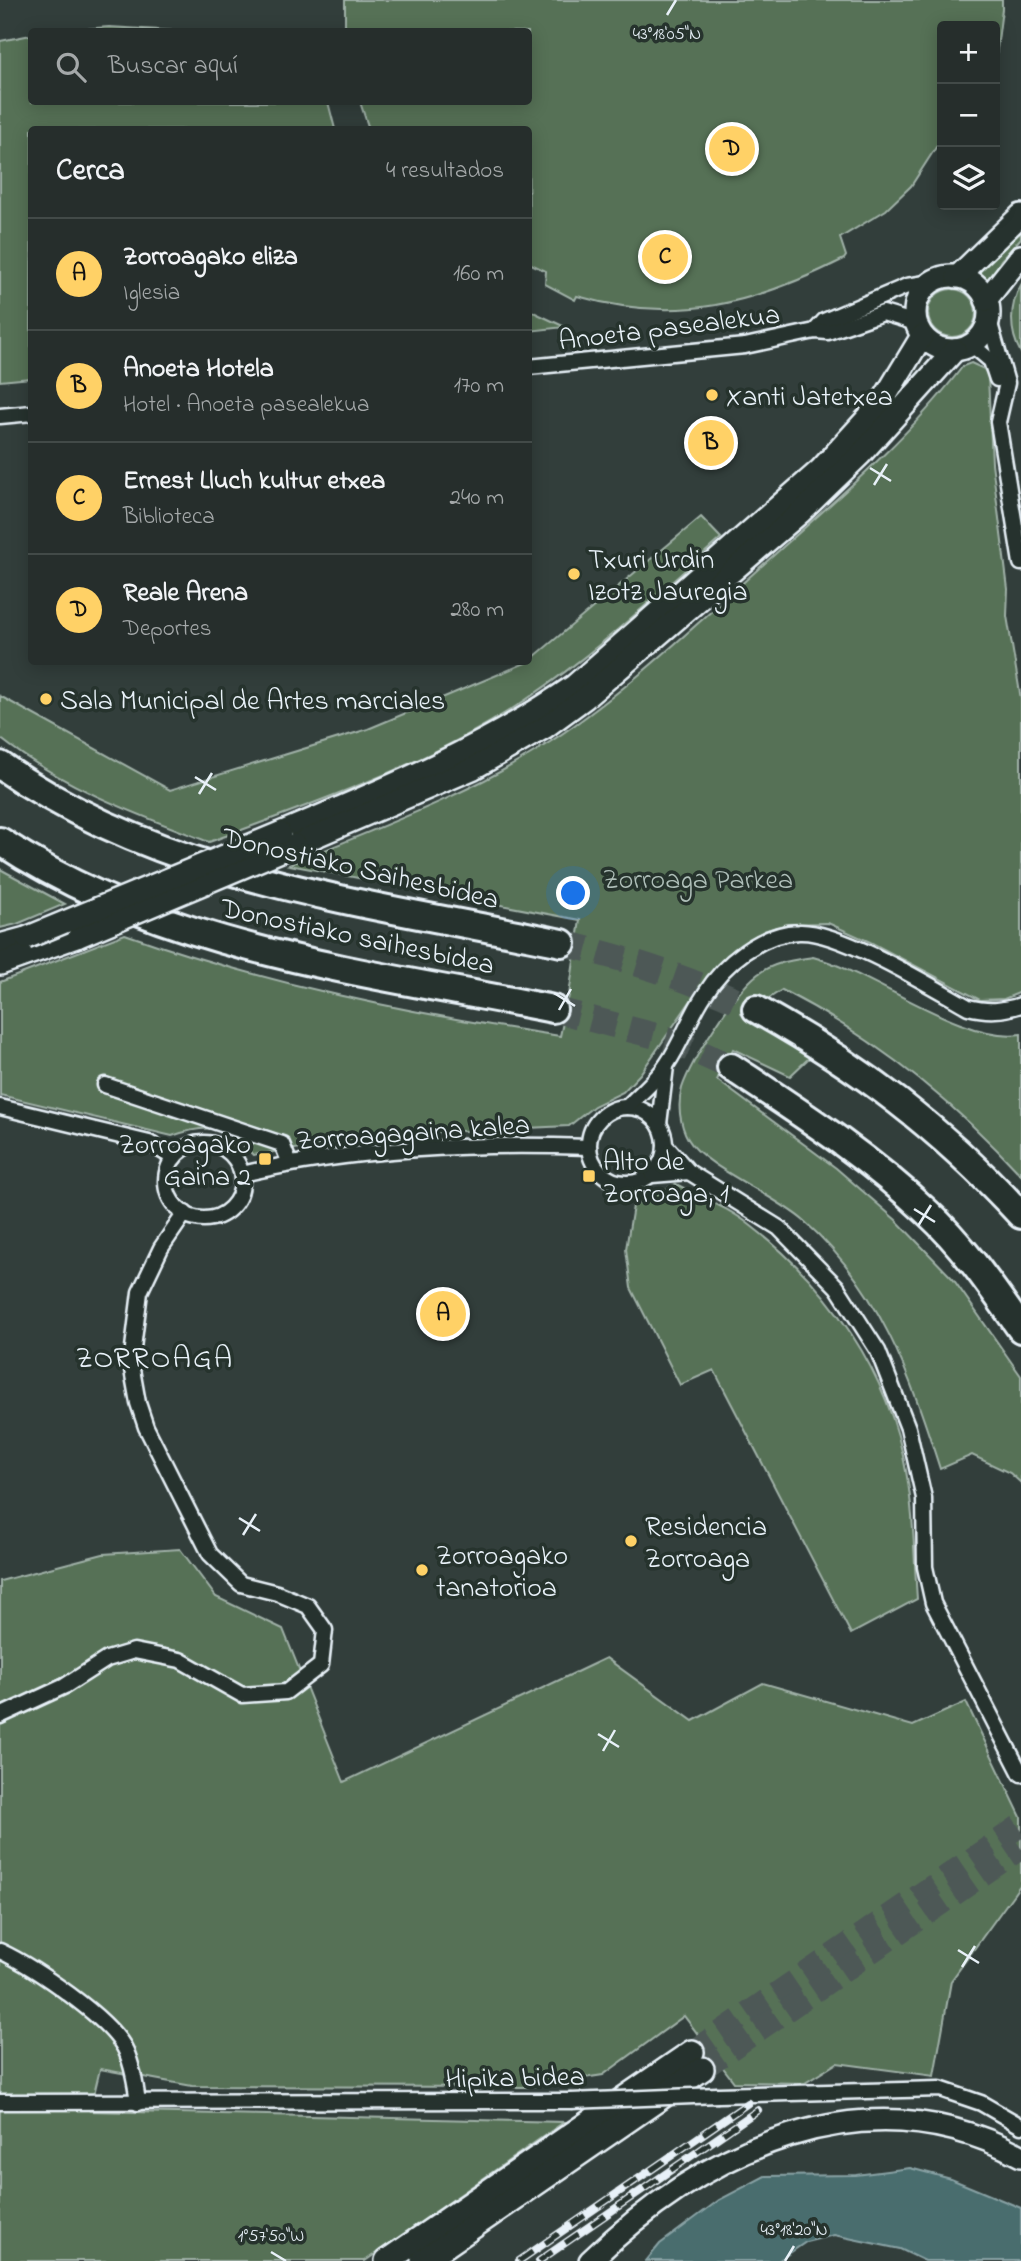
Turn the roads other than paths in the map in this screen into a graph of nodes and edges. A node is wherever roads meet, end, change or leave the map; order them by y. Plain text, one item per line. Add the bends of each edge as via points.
1 (1021, 215) edge
2 (1021, 256) edge
3 (957, 277) junction
4 (932, 282) junction
5 (987, 308) junction
6 (919, 329) junction
7 (815, 331) junction
8 (963, 347) junction
9 (532, 367) edge
10 (1002, 398) junction
11 (28, 413) edge
12 (0, 416) edge
13 (1021, 562) edge
14 (0, 765) edge
15 (288, 839) junction
16 (0, 841) edge
17 (562, 943) tunnel mouth
18 (0, 945) edge
19 (0, 964) edge
20 (1021, 1005) edge
21 (554, 1009) tunnel mouth
22 (756, 1009) tunnel mouth
23 (666, 1066) junction
24 (731, 1067) tunnel mouth
25 (105, 1085) dead end
26 (0, 1107) edge
27 (627, 1107) junction
28 (659, 1124) junction
29 (665, 1145) junction
30 (589, 1147) junction
31 (174, 1158) junction
32 (290, 1164) junction
33 (689, 1172) junction
34 (242, 1174) junction
35 (652, 1175) junction
36 (185, 1213) junction
37 (1021, 1215) edge
38 (1021, 1329) edge
39 (0, 1716) edge
40 (1021, 1774) edge
41 (0, 1951) edge
42 (0, 2102) edge
43 (138, 2103) junction
44 (1021, 2126) edge
45 (1021, 2156) edge
46 (387, 2261) edge
47 (423, 2261) edge
48 (590, 2261) edge

1 - 3 main road
2 - 5 main road via 999,282
3 - 4 main road
3 - 5 main road via 970,281
4 - 6 main road via 917,300
4 - 7 street, Anoeta pasealekua via 907,286 824,321
5 - 8 main road via 980,337
5 - 10 street via 1007,383
6 - 7 street, Anoeta pasealekua via 883,313 828,332
6 - 8 main road via 937,347
6 - 15 main road via 882,402 820,470 575,685 465,752
7 - 9 street, Anoeta pasealekua via 744,346
8 - 10 street via 994,366
8 - 15 main road via 850,464 650,645 544,729 474,768
10 - 13 street via 998,422 1002,457
11 - 12 street
14 - 17 highway, Donostiako Saihesbidea via 82,813 161,850 253,880
15 - 18 main road, bridge
15 - 19 main road, bridge via 79,936
16 - 21 highway, Donostiako saihesbidea via 101,895 216,938
20 - 23 street via 984,1012 968,1007 833,939 799,932 760,942 720,975 705,993
22 - 37 highway via 826,1048 903,1103 974,1163
23 - 27 street
23 - 28 street
24 - 38 highway via 881,1171 930,1214 979,1270
25 - 32 street via 282,1144
26 - 31 street via 149,1143
27 - 28 street via 650,1114
27 - 30 street via 601,1118
28 - 29 street
29 - 33 street
29 - 35 street
30 - 32 street, Zorroagagaina kalea via 476,1145
30 - 35 street via 598,1170 608,1178 631,1183
31 - 34 street via 191,1145 213,1143 232,1154
31 - 36 street via 167,1188
32 - 34 street, Zorroagagaina kalea
33 - 35 street
33 - 40 street via 779,1228 837,1287 878,1351 908,1428 924,1498 925,1567 933,1603
34 - 36 street via 242,1187 231,1208 209,1219
36 - 39 street via 140,1292 131,1364 138,1403 211,1554 241,1584 308,1606 324,1630 321,1665 286,1692 242,1695 180,1660 134,1651 107,1659 65,1686
41 - 43 street via 44,1976 115,2035 126,2050
42 - 43 street, Hipika bidea
43 - 44 street, Hipika bidea, bridge via 571,2101 940,2089 981,2103
45 - 48 main road via 982,2139 925,2124 864,2122 808,2130 758,2145 711,2169 667,2197
46 - 47 main road via 697,2060

